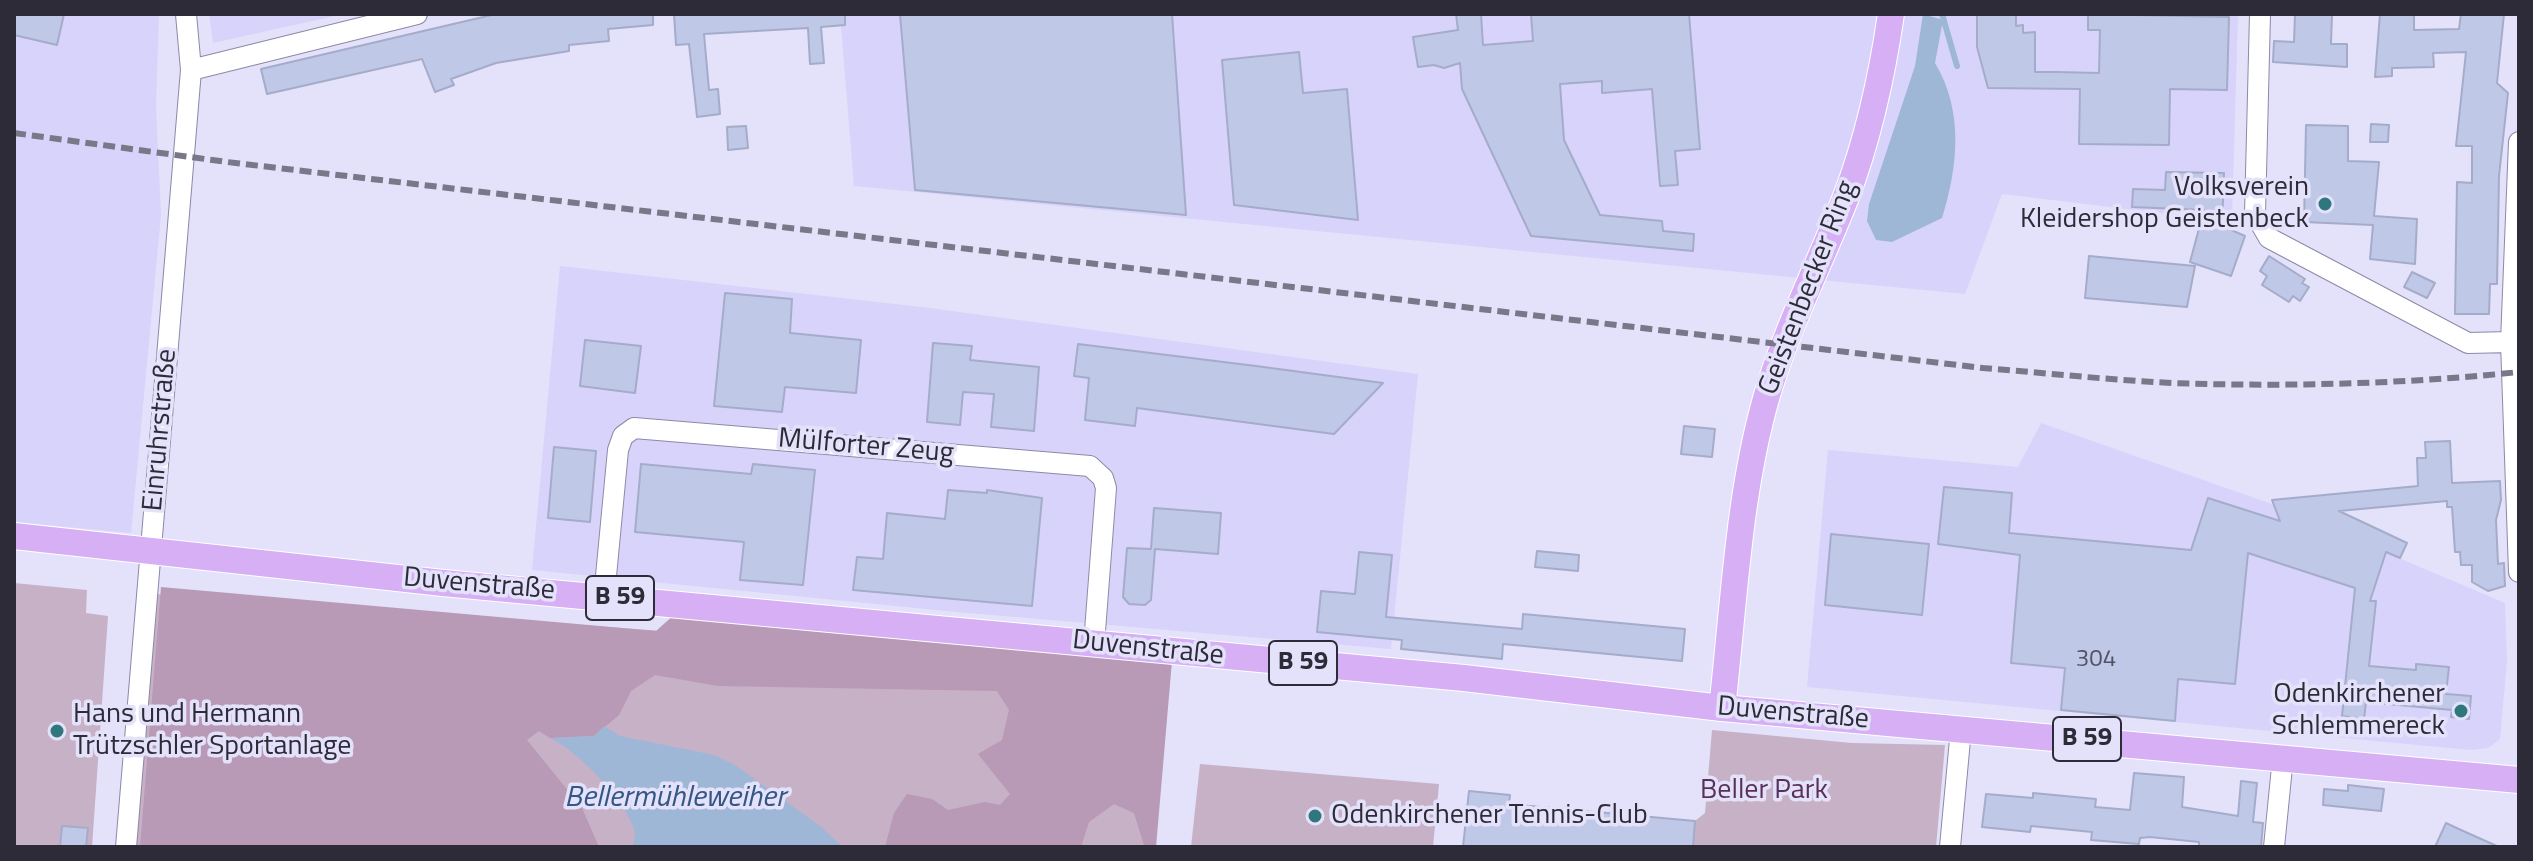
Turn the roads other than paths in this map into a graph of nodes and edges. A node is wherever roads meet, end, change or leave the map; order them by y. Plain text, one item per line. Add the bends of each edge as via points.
1 (186, 14) edge
2 (417, 14) edge
3 (1891, 14) edge
4 (2260, 14) edge
5 (191, 70) junction
6 (2519, 142) edge
7 (2511, 342) junction
8 (14, 536) edge
9 (150, 553) junction
10 (2519, 572) edge
11 (604, 597) junction
12 (1094, 644) junction
13 (1722, 708) junction
14 (1961, 729) junction
15 (2283, 757) junction
16 (2519, 780) edge
17 (126, 847) edge
18 (1950, 847) edge
19 (2274, 847) edge

1 - 5 street, Einruhrstraße
2 - 5 street
3 - 13 main road, Geistenbecker Ring via 1884,64 1847,195 1766,399 1752,457
4 - 7 street via 2255,214 2269,238 2468,343
5 - 9 street, Einruhrstraße
6 - 7 street
7 - 10 street
8 - 9 main road, Duvenstraße / B 59
9 - 11 main road, Duvenstraße / B 59
9 - 17 street, Einruhrstraße
11 - 12 main road, Duvenstraße / B 59
11 - 12 street, Mülforter Zeug via 618,450 623,436 634,428 1090,466 1106,488
12 - 13 main road, Duvenstraße / B 59
13 - 14 main road, Duvenstraße / B 59
14 - 15 main road, Duvenstraße / B 59
14 - 18 street
15 - 16 main road, Duvenstraße / B 59
15 - 19 street

